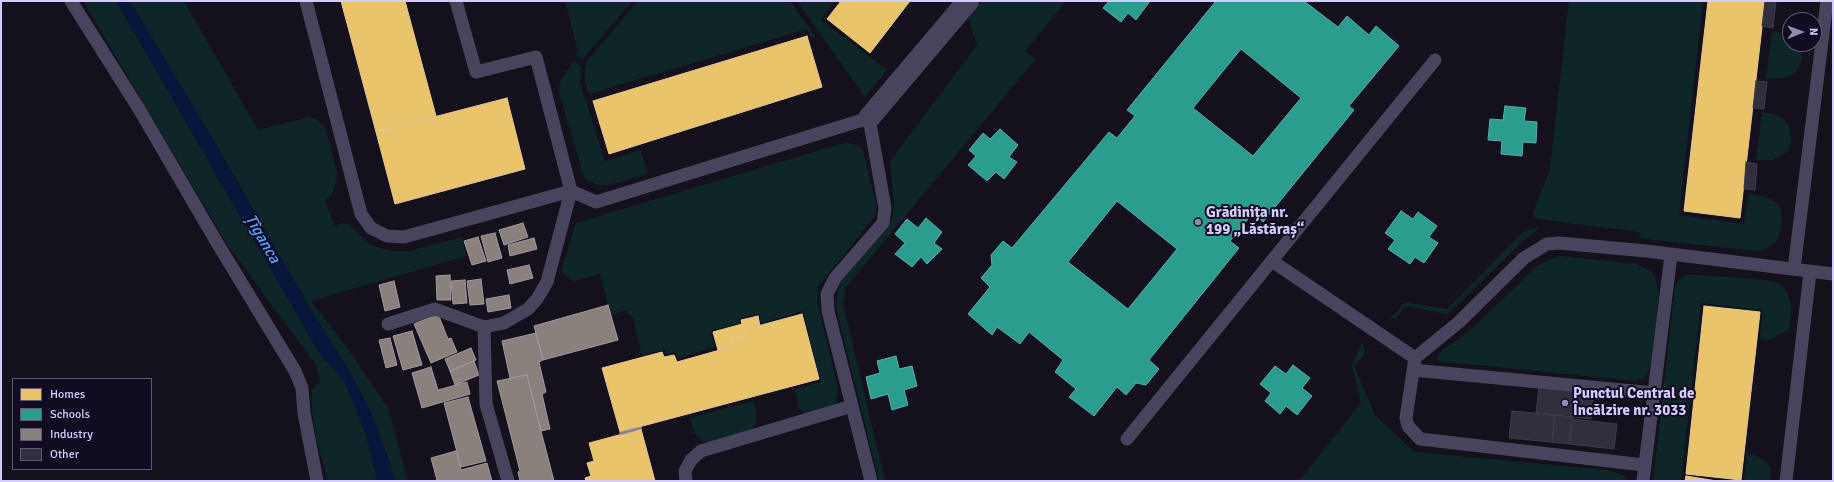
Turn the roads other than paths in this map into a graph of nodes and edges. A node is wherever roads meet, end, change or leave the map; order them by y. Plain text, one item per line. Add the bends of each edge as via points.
1 (71, 1) edge
2 (306, 1) edge
3 (456, 1) edge
4 (968, 1) edge
5 (1827, 1) edge
6 (1435, 60) dead end
7 (869, 118) junction
8 (571, 191) junction
9 (1671, 255) junction
10 (1272, 261) junction
11 (1794, 269) junction
12 (1810, 272) junction
13 (1833, 274) edge
14 (388, 324) dead end
15 (484, 327) junction
16 (1414, 364) junction
17 (1654, 392) junction
18 (852, 406) junction
19 (1127, 439) dead end
20 (1644, 465) junction
21 (317, 481) edge
22 (508, 481) edge
23 (686, 481) edge
24 (871, 481) edge
25 (1643, 481) edge
26 (1786, 481) edge

1 - 21 lane via 139,109 295,371 302,388 304,413
2 - 8 lane via 361,214 372,228 387,236 404,237
3 - 8 lane via 476,72 536,57
4 - 7 street
5 - 11 lane
6 - 10 lane
7 - 8 lane via 596,202
7 - 18 lane via 885,208 883,223 835,278 827,294 828,311
8 - 15 lane via 547,282 528,309 504,323
9 - 11 lane
9 - 16 lane via 1559,243 1547,244 1524,258
9 - 17 lane
10 - 16 lane
10 - 19 lane
11 - 12 lane
12 - 13 lane
12 - 26 lane
14 - 15 lane via 435,309
15 - 22 lane via 486,404
16 - 17 lane
16 - 20 lane via 1406,418 1408,426 1420,440
17 - 20 lane
18 - 23 lane via 701,451 691,460 685,471
18 - 24 lane
20 - 25 lane

